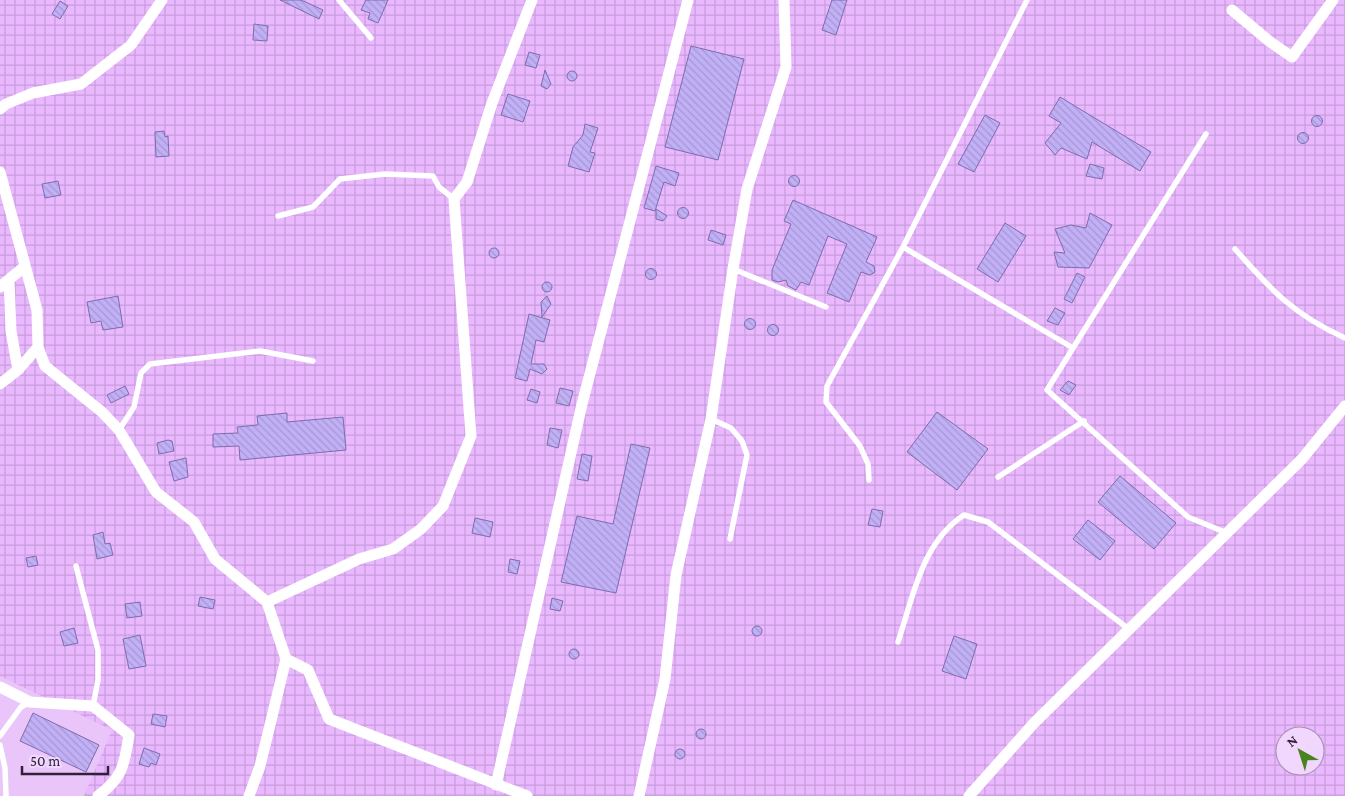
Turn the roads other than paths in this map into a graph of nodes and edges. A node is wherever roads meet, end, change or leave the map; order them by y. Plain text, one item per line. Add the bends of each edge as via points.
1 (162, 0) edge
2 (339, 0) edge
3 (532, 0) edge
4 (688, 0) edge
5 (784, 0) edge
6 (1027, 0) edge
7 (1333, 0) edge
8 (1232, 10) dead end
9 (371, 38) dead end
10 (0, 109) edge
11 (1206, 134) dead end
12 (0, 172) edge
13 (454, 200) junction
14 (278, 216) dead end
15 (903, 247) junction
16 (1235, 249) dead end
17 (24, 267) junction
18 (733, 269) junction
19 (4, 283) edge
20 (826, 307) dead end
21 (1345, 338) edge
22 (38, 347) junction
23 (1074, 348) junction
24 (313, 361) dead end
25 (18, 370) junction
26 (0, 384) edge
27 (1345, 406) edge
28 (711, 420) junction
29 (1084, 421) junction
30 (119, 430) junction
31 (998, 476) dead end
32 (869, 480) dead end
33 (1227, 533) junction
34 (730, 539) dead end
35 (76, 566) dead end
36 (268, 602) junction
37 (1130, 630) junction
38 (898, 642) dead end
39 (286, 659) junction
40 (0, 687) edge
41 (30, 702) junction
42 (93, 706) junction
43 (0, 736) edge
44 (0, 745) edge
45 (496, 784) junction
46 (6, 796) edge
47 (98, 796) edge
48 (249, 796) edge
49 (528, 796) edge
50 (639, 796) edge
51 (969, 796) edge

1 - 10 street via 131,45 81,84 33,93
2 - 9 lane
3 - 13 street via 492,103 467,182
4 - 45 street via 582,404
5 - 18 street via 786,67 747,189
6 - 15 lane
7 - 8 street via 1292,57
11 - 23 lane
12 - 17 street
13 - 14 lane via 439,187 433,176 385,174 340,179 313,207
13 - 36 street via 470,436 443,506 421,529 393,549 359,559
15 - 23 lane
15 - 32 lane via 827,386 826,402 860,446 868,464
16 - 21 lane via 1272,292 1316,324
17 - 19 street
17 - 22 street via 37,310
18 - 20 lane
18 - 28 street
19 - 25 street
22 - 25 street
22 - 30 street via 45,366
23 - 29 lane via 1047,390
24 - 30 lane via 260,351 150,364 141,373 134,407
25 - 26 street
27 - 33 street via 1302,459
28 - 34 lane via 731,428 742,441 747,456
28 - 50 street via 676,575 665,679
29 - 31 lane
29 - 33 lane via 1188,517
30 - 36 street via 156,492 194,522 215,559
33 - 37 street
35 - 42 lane via 98,650 98,680
36 - 39 street
37 - 38 lane via 988,522 964,515 949,525 929,551
37 - 51 street via 1034,723
39 - 45 street via 308,670 329,719
39 - 48 street via 260,766
40 - 41 street
41 - 42 street
41 - 43 lane via 21,708
42 - 47 street via 129,735 125,761 115,783
44 - 46 lane via 6,768
45 - 49 street

